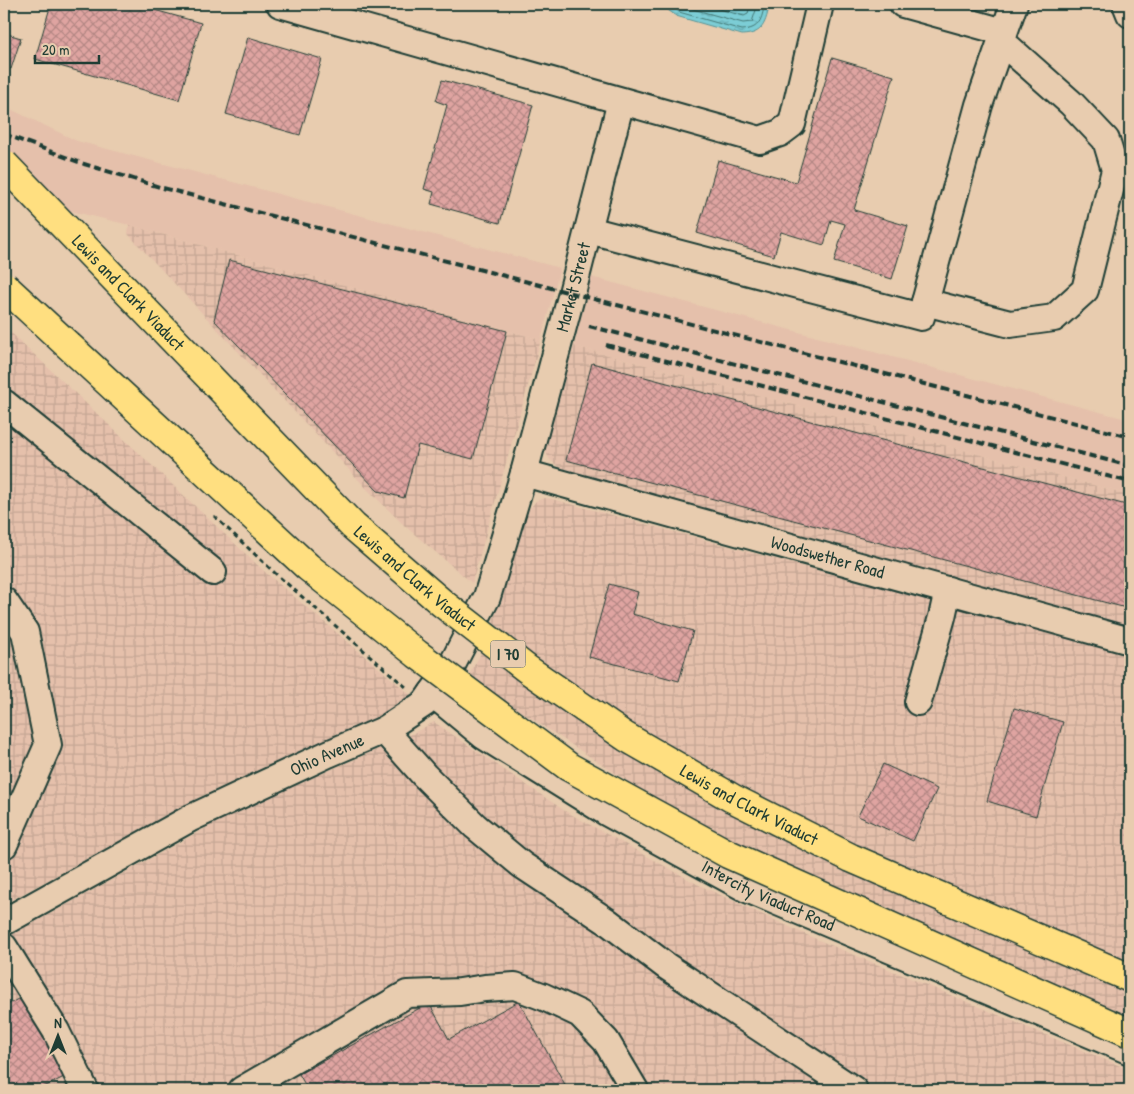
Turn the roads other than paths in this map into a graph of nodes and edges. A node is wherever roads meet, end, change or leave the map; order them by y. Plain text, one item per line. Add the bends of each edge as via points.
1 (280, 4) edge
2 (820, 4) edge
3 (903, 4) edge
4 (1014, 4) edge
5 (1126, 4) edge
6 (1130, 14) edge
7 (1003, 37) junction
8 (621, 101) junction
9 (4, 164) edge
10 (589, 230) junction
11 (4, 286) edge
12 (925, 302) junction
13 (4, 404) edge
14 (524, 473) junction
15 (213, 572) dead end
16 (948, 590) junction
17 (4, 601) edge
18 (1130, 641) edge
19 (432, 693) junction
20 (918, 702) dead end
21 (384, 730) junction
22 (4, 845) edge
23 (4, 922) edge
24 (4, 947) edge
25 (1130, 978) edge
26 (1130, 1033) edge
27 (1130, 1051) edge
28 (85, 1090) edge
29 (242, 1090) edge
30 (635, 1090) edge
31 (854, 1090) edge

1 - 8 street
2 - 8 street via 792,124 780,133 760,140
3 - 7 street
4 - 7 street
5 - 6 street
7 - 12 street via 979,105
7 - 12 street via 1106,140 1114,170 1085,290 1054,318 1010,324
8 - 10 street, Market Street
9 - 25 highway, Lewis and Clark Viaduct / I 70, bridge via 353,526 442,603 526,669 626,737 732,798 850,858
10 - 12 street via 921,317
10 - 14 street, Market Street
11 - 26 highway, bridge via 308,567 417,654 569,767 728,854
13 - 15 street
14 - 16 street, Woodswether Road
14 - 19 street, Ohio Avenue via 487,597 452,665
16 - 18 street, Woodswether Road
16 - 20 street
17 - 22 street via 24,632 48,745
19 - 21 street, Ohio Avenue via 425,703
19 - 27 street, Intercity Viaduct Road via 484,736 597,807 746,889
21 - 23 street, Ohio Avenue via 191,818
21 - 31 street via 474,826 522,865 608,922 666,966
24 - 28 street via 56,1031
29 - 30 street via 407,994 515,986 580,1014 606,1041

